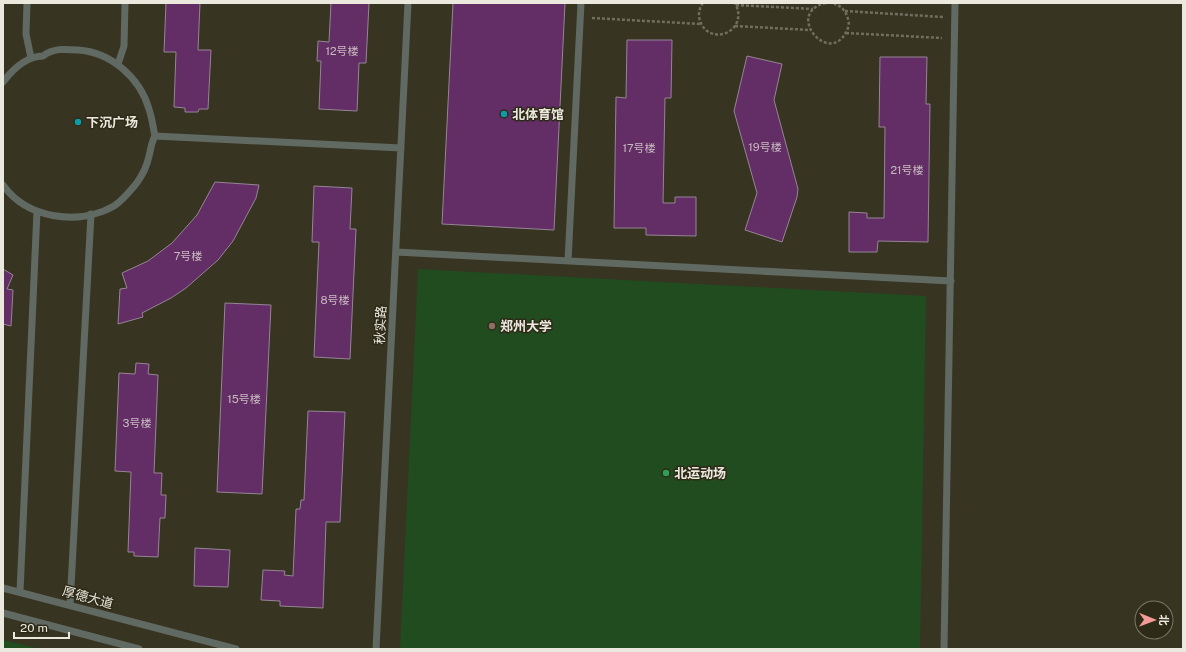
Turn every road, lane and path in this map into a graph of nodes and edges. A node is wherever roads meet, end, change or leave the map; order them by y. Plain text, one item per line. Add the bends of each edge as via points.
1 (27, 3) edge
2 (124, 3) edge
3 (408, 3) edge
4 (581, 3) edge
5 (703, 3) edge
6 (826, 3) edge
7 (831, 3) edge
8 (956, 3) edge
9 (736, 4) edge
10 (814, 10) junction
11 (845, 11) junction
12 (580, 17) junction
13 (955, 18) junction
14 (701, 24) junction
15 (735, 26) junction
16 (810, 30) junction
17 (846, 32) junction
18 (955, 39) junction
19 (31, 58) junction
20 (118, 64) junction
21 (3, 82) edge
22 (155, 136) junction
23 (401, 148) junction
24 (3, 185) edge
25 (37, 211) junction
26 (91, 214) junction
27 (396, 252) junction
28 (568, 261) junction
29 (951, 281) junction
30 (3, 588) edge
31 (20, 592) junction
32 (70, 605) junction
33 (3, 613) edge
34 (140, 649) edge
35 (236, 649) edge
36 (376, 649) edge
37 (944, 649) edge

1 - 19 lane via 26,34
2 - 20 lane via 124,46
3 - 23 lane, 秋实路
4 - 12 lane
5 - 14 path via 699,11
6 - 10 path
7 - 11 path
8 - 13 lane
9 - 10 path
9 - 15 path via 739,17
10 - 16 path via 809,19
11 - 13 path
11 - 17 path via 849,25
12 - 14 path
12 - 28 lane
13 - 18 lane
14 - 15 path via 712,34 719,35 727,33
15 - 16 path
16 - 17 path via 815,38 829,43 837,41
17 - 18 path
18 - 29 lane
19 - 20 lane via 43,56 50,51 81,50
19 - 21 lane
20 - 22 lane via 143,94
22 - 23 lane
22 - 26 lane via 144,171 136,184 115,206
23 - 27 lane, 秋实路
24 - 25 lane via 17,200
25 - 26 lane via 72,217
25 - 31 lane
26 - 32 lane
27 - 28 lane
27 - 36 lane, 秋实路
28 - 29 lane
29 - 37 lane
30 - 31 lane, 厚德大道
31 - 32 lane, 厚德大道
32 - 35 lane, 厚德大道
33 - 34 lane

